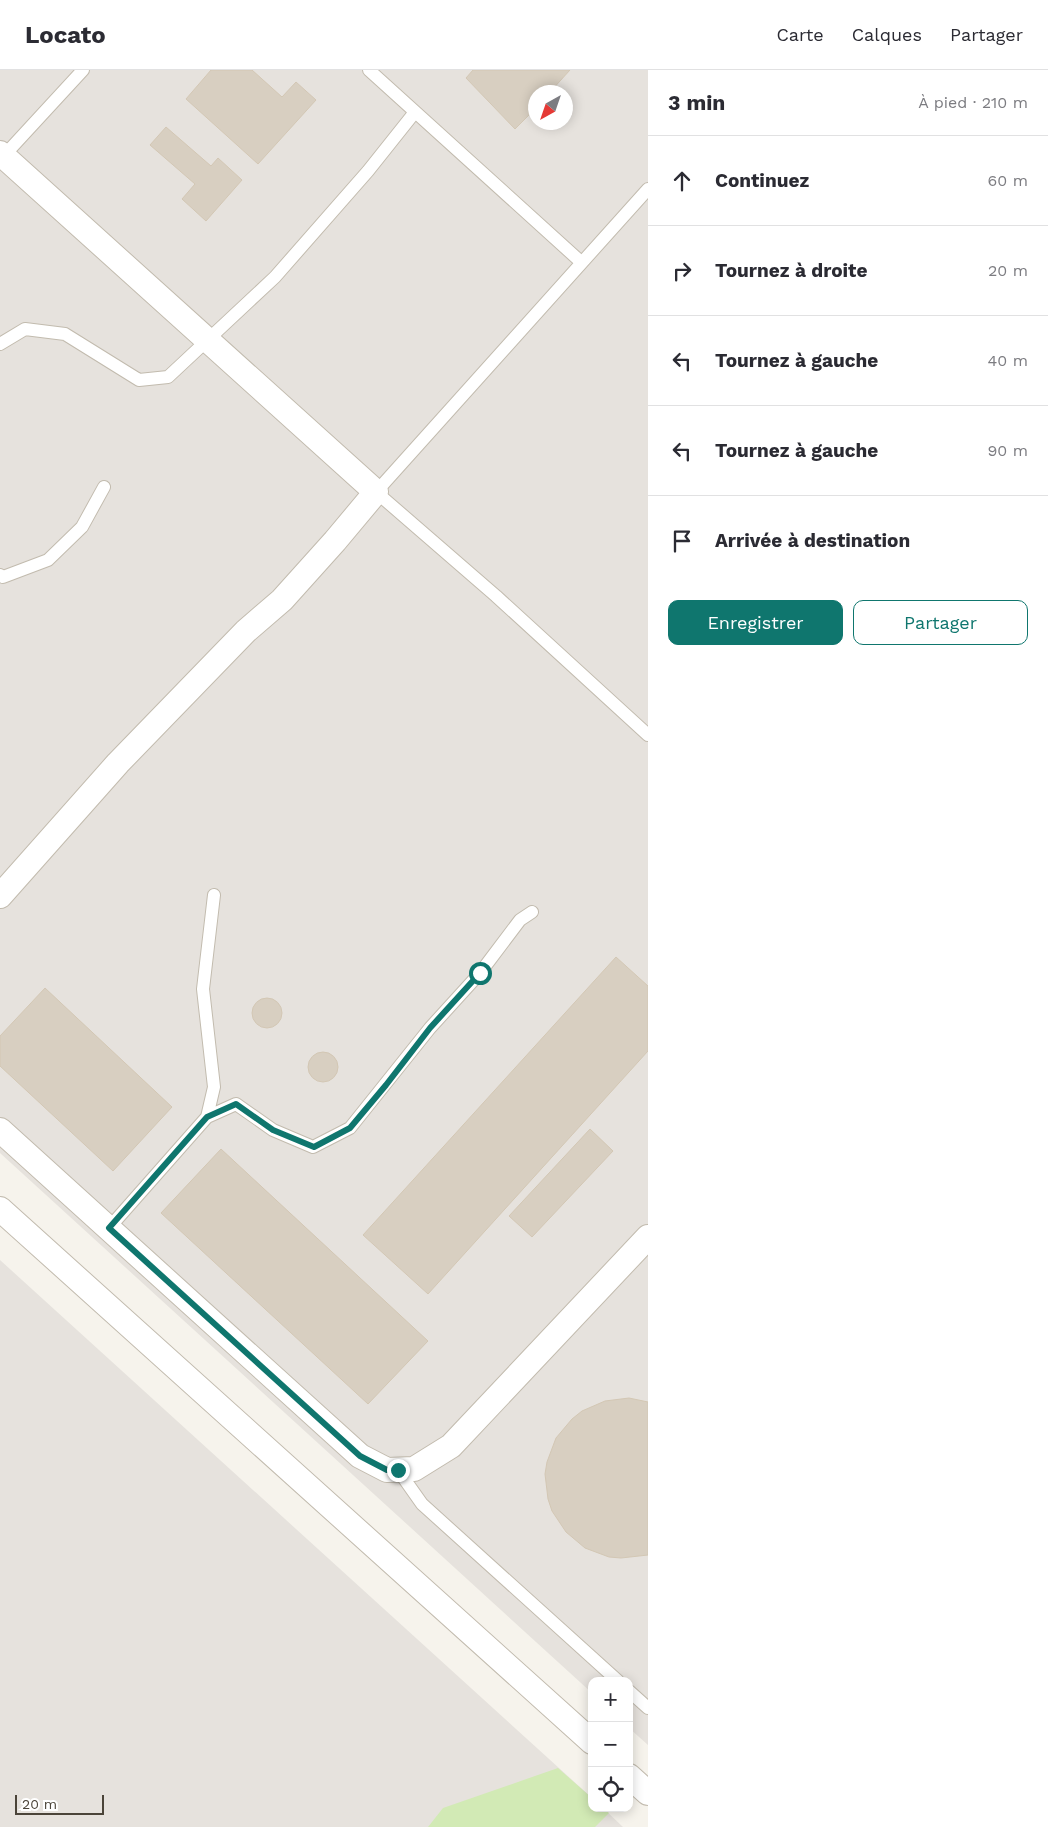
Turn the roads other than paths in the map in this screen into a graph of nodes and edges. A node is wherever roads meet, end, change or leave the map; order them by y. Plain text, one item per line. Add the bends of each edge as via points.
1 (83, 70) edge
2 (369, 70) edge
3 (415, 112) junction
4 (1, 157) edge
5 (648, 189) edge
6 (581, 262) junction
7 (208, 340) junction
8 (0, 344) edge
9 (104, 486) dead end
10 (376, 492) junction
11 (0, 575) edge
12 (648, 735) edge
13 (214, 895) dead end
14 (0, 896) edge
15 (532, 912) dead end
16 (207, 1117) junction
17 (0, 1130) edge
18 (0, 1209) edge
19 (109, 1228) junction
20 (648, 1237) edge
21 (398, 1470) junction
22 (614, 1677) edge
23 (633, 1695) edge
24 (648, 1708) edge
25 (588, 1738) edge
26 (633, 1779) edge
27 (648, 1792) edge

1 - 4 lane
2 - 3 lane
3 - 6 lane
3 - 7 lane via 275,277
4 - 7 street
5 - 6 lane
6 - 10 lane
7 - 8 lane via 168,377 139,380 65,334 25,329
7 - 10 street
9 - 11 lane via 82,527 48,560
10 - 12 lane
10 - 14 street via 282,600 246,631 118,763
13 - 16 lane via 203,989 214,1087
15 - 16 lane via 520,920 480,973 430,1028 350,1128 314,1147 273,1130 236,1104
16 - 19 lane
17 - 19 street
18 - 25 street
19 - 21 street via 360,1456 387,1470
20 - 21 street via 451,1446 414,1469
21 - 22 lane via 422,1504
23 - 24 lane
26 - 27 street

